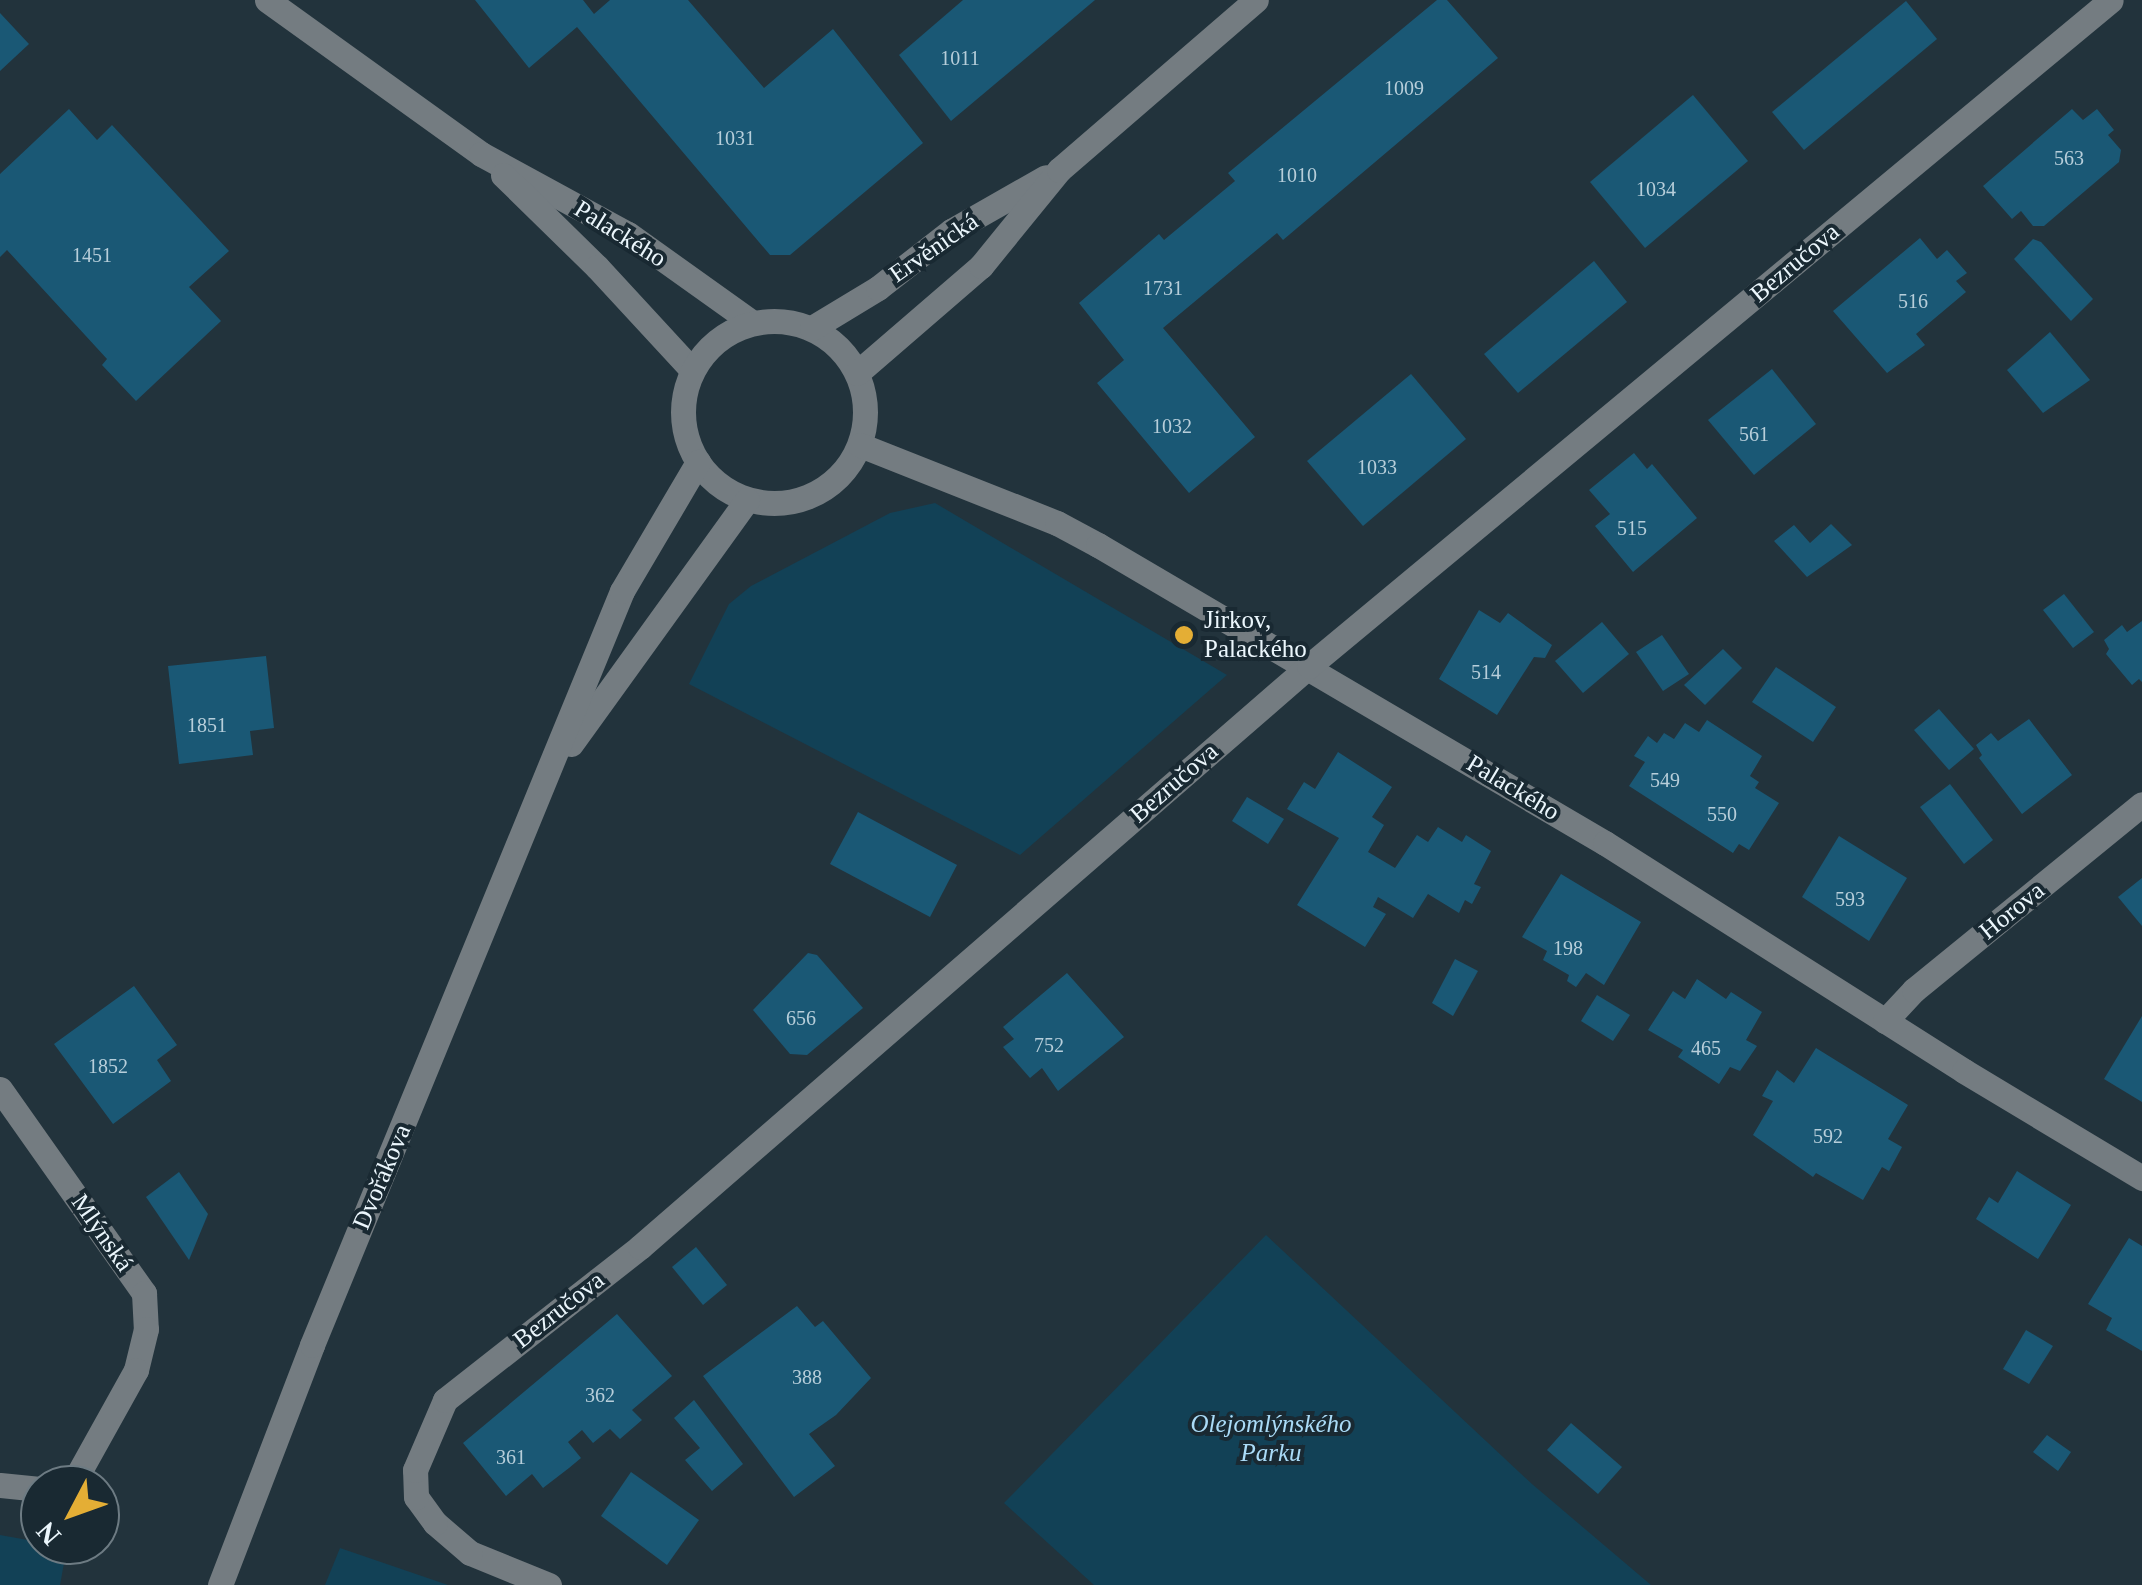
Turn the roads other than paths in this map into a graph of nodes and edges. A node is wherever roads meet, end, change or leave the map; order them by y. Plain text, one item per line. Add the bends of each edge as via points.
1 (267, 0) edge
2 (1256, 0) edge
3 (2111, 0) edge
4 (481, 154) junction
5 (1059, 170) junction
6 (752, 323) junction
7 (812, 328) junction
8 (692, 370) junction
9 (858, 374) junction
10 (860, 445) junction
11 (698, 462) junction
12 (747, 500) junction
13 (1309, 666) junction
14 (550, 772) junction
15 (2142, 804) edge
16 (1885, 1021) junction
17 (0, 1090) edge
18 (2142, 1178) edge
19 (84, 1465) edge
20 (220, 1585) edge
21 (548, 1585) edge

1 - 4 street, Palackého
2 - 5 street, Ervěnická
3 - 13 street, Bezručova
4 - 6 street, Palackého via 628,234
4 - 8 street, Palackého
5 - 7 street, Ervěnická via 950,231 878,288
5 - 9 street, Ervěnická via 981,266
6 - 7 street via 783,320
6 - 8 street via 717,341
7 - 9 street
8 - 11 street via 683,417
9 - 10 street via 866,421
10 - 12 street via 826,488 802,500
10 - 13 street, Palackého via 1057,523
11 - 12 street via 719,485
11 - 14 street, Dvořákova via 622,591
12 - 14 street, Dvořákova
13 - 16 street, Palackého
13 - 21 street, Bezručova via 655,1234 445,1400 415,1470 416,1497 470,1553
14 - 20 street, Dvořákova via 312,1345
15 - 16 street, Horova
16 - 18 street, Palackého
17 - 19 street, Mlýnská via 144,1294 146,1329 136,1370

